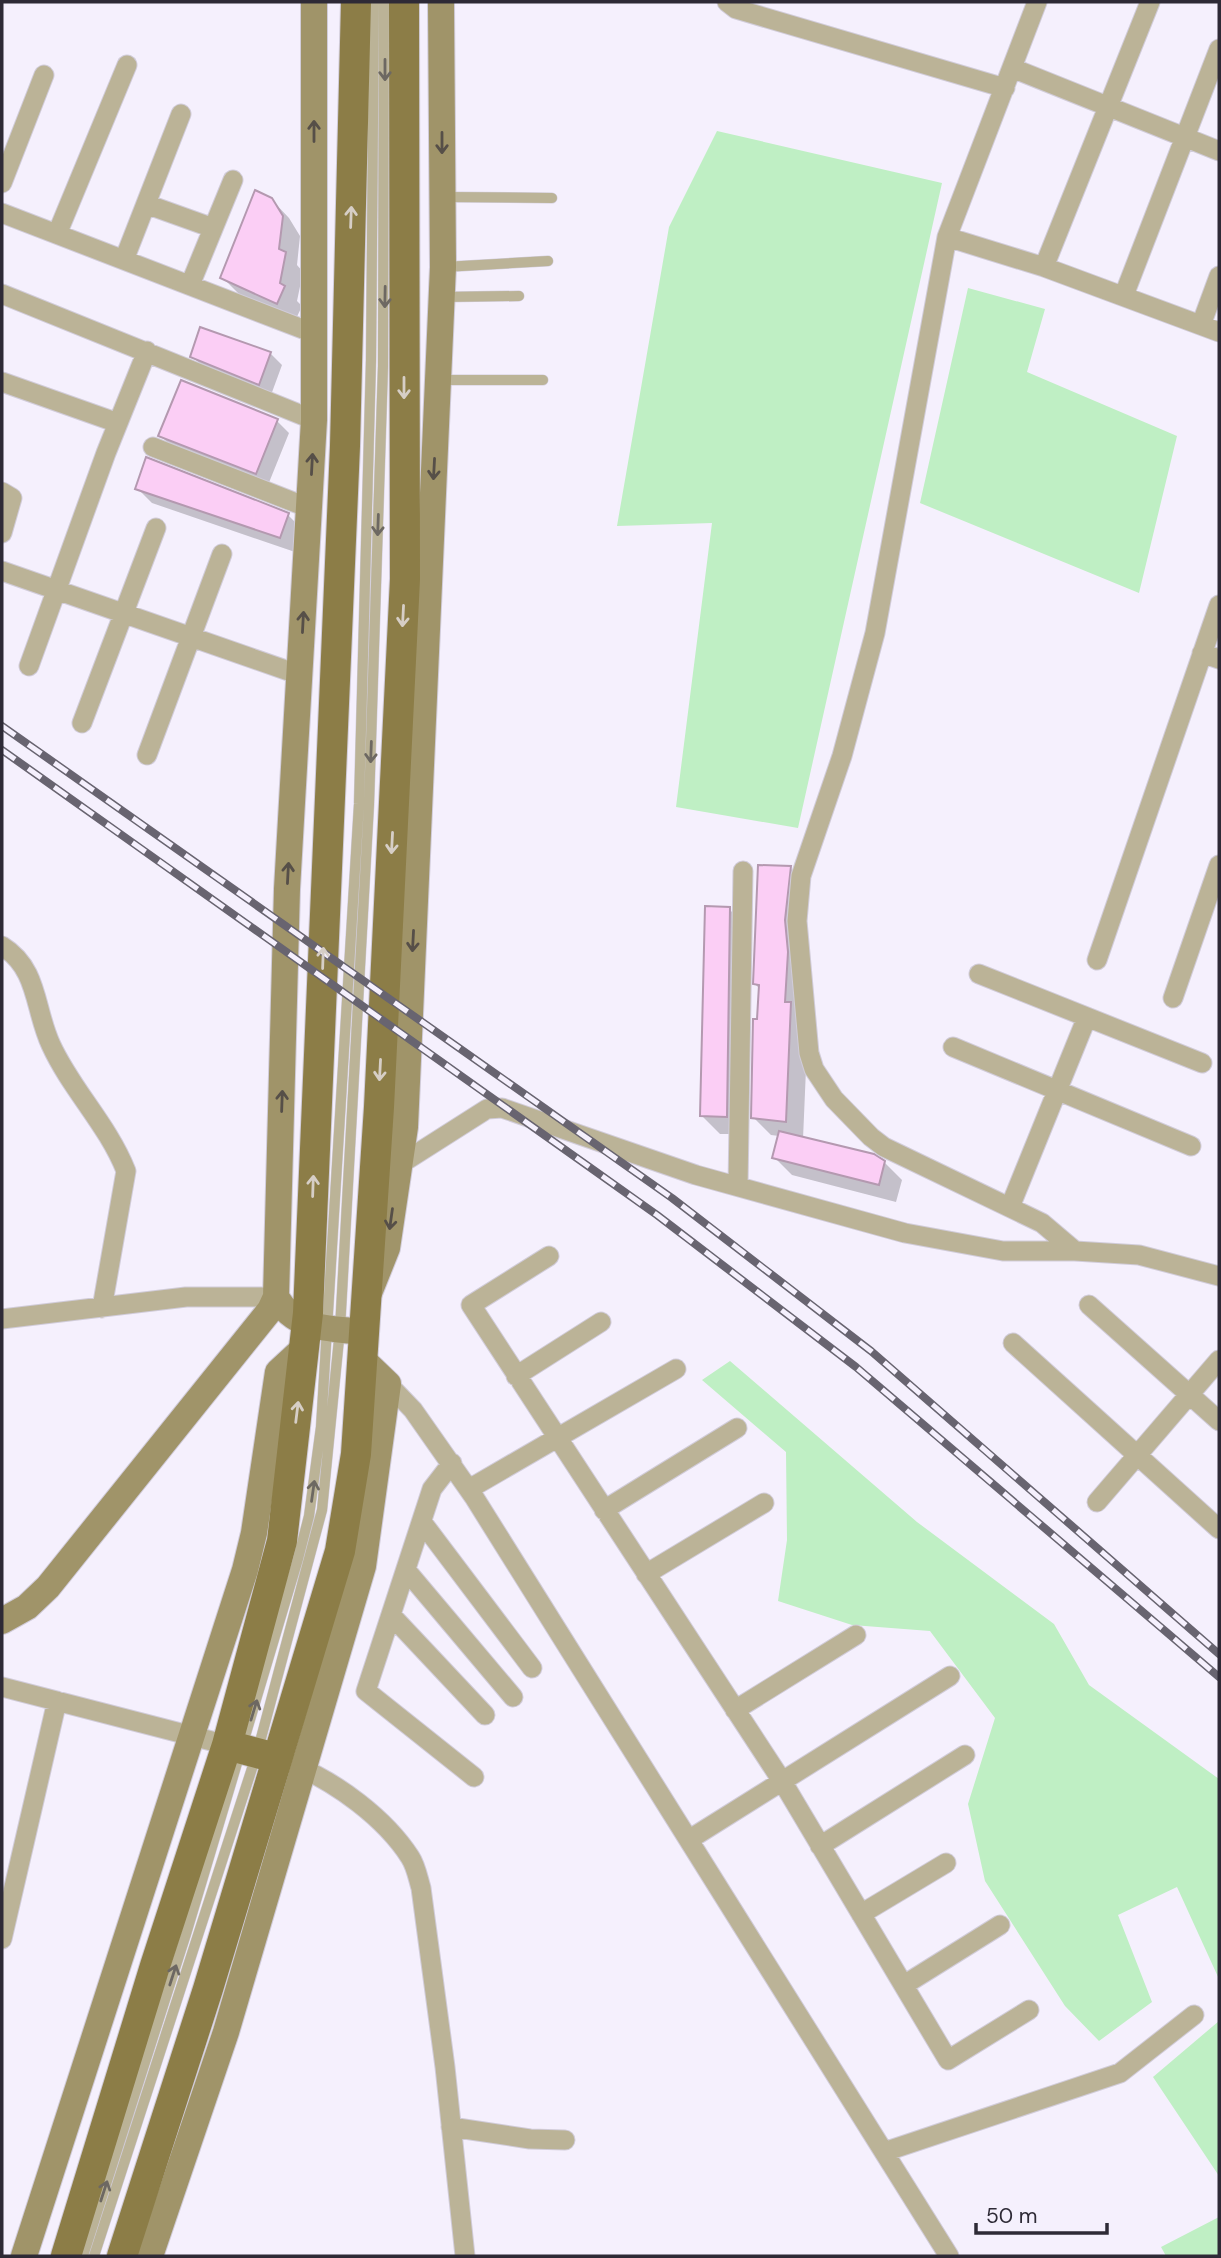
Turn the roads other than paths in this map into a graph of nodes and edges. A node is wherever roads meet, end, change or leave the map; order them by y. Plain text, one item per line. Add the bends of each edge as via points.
1 (314, 2) edge
2 (356, 2) edge
3 (374, 2) edge
4 (384, 2) edge
5 (404, 2) edge
6 (441, 2) edge
7 (727, 2) edge
8 (1037, 2) edge
9 (1150, 2) edge
10 (1219, 49) edge
11 (127, 65) dead end
12 (1012, 68) junction
13 (44, 75) dead end
14 (1005, 88) junction
15 (1106, 107) junction
16 (181, 114) dead end
17 (1185, 137) junction
18 (1219, 151) edge
19 (233, 180) dead end
20 (2, 183) edge
21 (442, 197) junction
22 (552, 198) dead end
23 (146, 204) junction
24 (2, 213) edge
25 (213, 228) junction
26 (57, 234) junction
27 (947, 237) junction
28 (124, 260) junction
29 (548, 261) dead end
30 (443, 267) junction
31 (1044, 267) junction
32 (1219, 276) edge
33 (190, 285) junction
34 (2, 294) edge
35 (1124, 295) junction
36 (519, 296) dead end
37 (441, 297) junction
38 (1200, 325) junction
39 (1219, 332) edge
40 (313, 333) junction
41 (148, 351) junction
42 (438, 380) junction
43 (543, 380) dead end
44 (2, 382) edge
45 (314, 420) junction
46 (118, 423) junction
47 (153, 447) dead end
48 (2, 492) edge
49 (309, 508) junction
50 (156, 528) dead end
51 (2, 533) edge
52 (222, 554) dead end
53 (2, 571) edge
54 (55, 590) junction
55 (1219, 604) edge
56 (123, 614) junction
57 (192, 638) junction
58 (1210, 657) edge
59 (29, 666) dead end
60 (300, 676) junction
61 (82, 723) dead end
62 (147, 755) dead end
63 (1219, 865) edge
64 (743, 871) dead end
65 (2, 947) edge
66 (1097, 960) dead end
67 (979, 974) dead end
68 (1173, 999) dead end
69 (1087, 1017) junction
70 (953, 1047) dead end
71 (1202, 1063) dead end
72 (1058, 1089) junction
73 (1191, 1146) dead end
74 (399, 1165) junction
75 (738, 1186) junction
76 (1010, 1208) junction
77 (1075, 1251) junction
78 (549, 1256) dead end
79 (1219, 1276) edge
80 (276, 1297) junction
81 (366, 1299) junction
82 (1089, 1305) dead end
83 (102, 1308) junction
84 (2, 1320) edge
85 (601, 1322) dead end
86 (334, 1337) junction
87 (1013, 1343) dead end
88 (1219, 1360) edge
89 (676, 1369) dead end
90 (516, 1376) junction
91 (388, 1384) junction
92 (1190, 1394) junction
93 (1219, 1421) edge
94 (737, 1428) dead end
95 (558, 1440) junction
96 (1138, 1454) junction
97 (452, 1463) junction
98 (469, 1489) junction
99 (1097, 1502) dead end
100 (764, 1503) dead end
101 (604, 1510) junction
102 (422, 1522) junction
103 (1219, 1529) edge
104 (406, 1570) junction
105 (646, 1574) junction
106 (391, 1615) junction
107 (2, 1621) edge
108 (856, 1635) dead end
109 (532, 1668) dead end
110 (950, 1676) dead end
111 (2, 1687) edge
112 (513, 1697) dead end
113 (57, 1701) junction
114 (735, 1710) junction
115 (485, 1715) dead end
116 (192, 1736) junction
117 (261, 1755) junction
118 (965, 1755) dead end
119 (474, 1777) dead end
120 (782, 1782) junction
121 (690, 1839) junction
122 (820, 1846) junction
123 (946, 1863) dead end
124 (861, 1914) junction
125 (1000, 1925) dead end
126 (2, 1939) edge
127 (904, 1986) junction
128 (1029, 2010) dead end
129 (1194, 2015) dead end
130 (452, 2127) junction
131 (565, 2140) dead end
132 (884, 2152) junction
133 (24, 2256) edge
134 (66, 2256) edge
135 (83, 2256) edge
136 (94, 2256) edge
137 (122, 2256) edge
138 (150, 2256) edge
139 (465, 2256) edge
140 (949, 2256) edge

40 -> 1 street
86 -> 2 main road via 345,446
3 - 86 lane via 371,360 359,804
4 -> 86 lane via 385,284 369,804
5 -> 81 main road via 405,579
6 -> 21 street
7 - 14 street via 736,9
8 - 12 street
9 - 15 street
10 - 17 street
11 - 26 street
12 - 14 street
12 - 15 street
13 - 20 street
14 - 27 street
15 - 17 street
15 - 31 street
16 - 23 street
17 - 18 street
17 - 35 street
19 - 25 street
21 - 22 lane
21 - 30 street
23 - 25 street
23 - 28 street
24 - 26 street
25 - 33 street
26 - 28 street
27 - 31 street
27 - 76 street via 875,633 842,756 807,852 797,920 809,1053 834,1099 884,1147
28 - 33 street
29 - 30 lane
30 - 37 street
31 - 35 street
32 - 38 street
33 - 40 street
34 - 41 street
35 - 38 street
36 - 37 lane
37 - 42 street
38 - 39 street
40 - 45 street
41 - 45 street
41 - 46 street
42 - 43 lane
42 -> 74 street via 409,1048
44 - 46 street
49 -> 45 street
46 - 54 street
47 - 49 street
48 - 51 street via 12,498
60 -> 49 street
50 - 56 street
52 - 57 street
53 - 54 street
54 - 56 street
54 - 59 street
55 - 58 street
56 - 57 street
56 - 61 street
57 - 60 street
57 - 62 street
58 - 66 street
80 -> 60 street via 287,889
63 - 68 street
64 - 75 street
65 - 83 street via 17,956 29,973 51,1046 126,1171
67 - 69 street
69 - 71 street
69 - 72 street
70 - 72 street
72 - 73 street
72 - 76 street
74 - 75 street via 487,1109 502,1108
74 -> 81 street via 387,1248
75 - 77 street via 947,1242 1003,1251
76 - 77 street via 1048,1226
77 - 79 street via 1139,1255
78 - 90 street via 471,1305
80 - 83 street via 186,1297
80 - 86 street via 293,1318
80 - 107 street via 57,1577 27,1607
81 - 86 main road
82 - 92 street
83 - 84 street
85 - 90 street
86 - 91 street
86 - 116 street via 278,1372 254,1533
117 -> 86 main road via 282,1541
86 - 117 main road via 356,1454 340,1551
87 - 96 street
88 - 92 street
89 - 95 street
90 - 95 street
91 - 97 street
91 - 117 street via 363,1566
92 - 93 street
92 - 96 street
94 - 101 street
95 - 98 street
95 - 101 street
96 - 99 street
96 - 103 street
97 - 98 street
97 - 102 street via 432,1489
98 - 121 street
100 - 105 street
101 - 105 street
102 - 104 street
102 - 109 street
104 - 106 street
104 - 112 street
105 - 114 street
106 - 115 street
106 - 119 street via 366,1691
108 - 114 street
110 - 120 street
111 - 113 street
113 - 116 street
113 - 126 street
114 - 120 street
116 - 117 street
116 - 133 street
117 - 130 street via 387,1828 412,1860 421,1888
117 - 134 main road via 155,1966
135 -> 117 lane
117 - 136 lane
117 - 137 main road via 208,1989
117 - 138 street via 226,2032
118 - 122 street
120 - 121 street
120 - 122 street
121 - 132 street
122 - 124 street
123 - 124 street
124 - 127 street
125 - 127 street
127 - 128 street via 948,2060
129 - 132 street via 1120,2073
130 - 131 street
130 - 139 street
132 - 140 street

